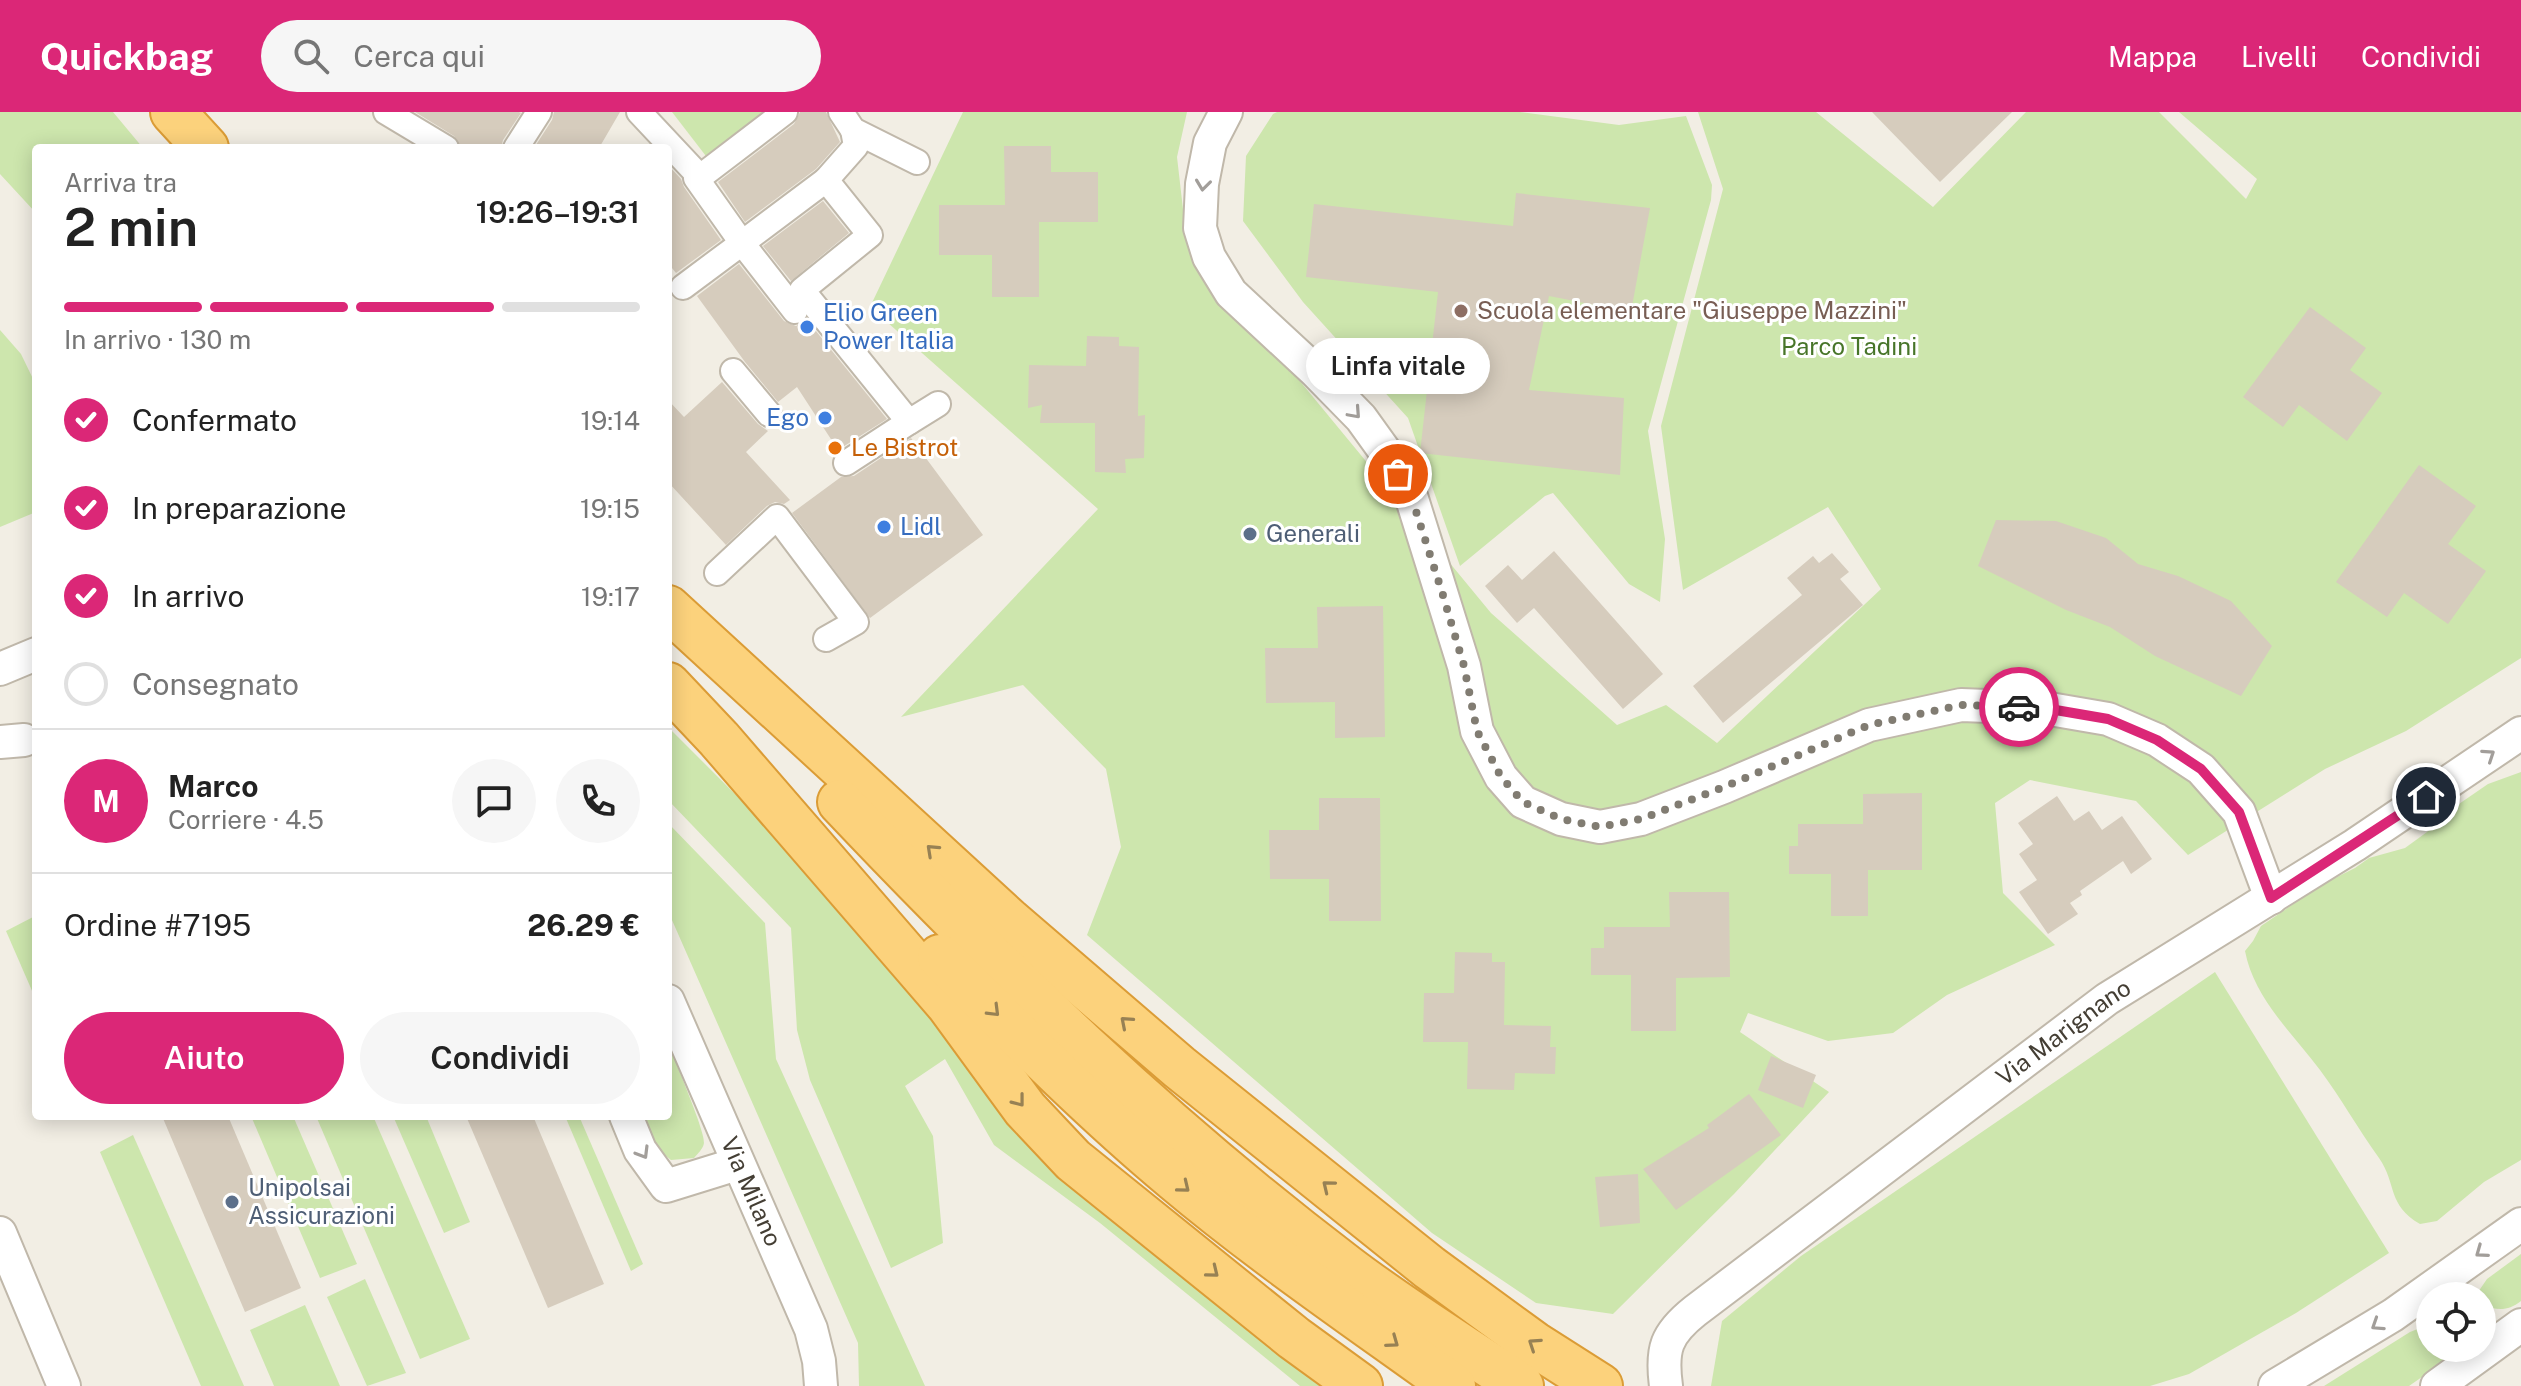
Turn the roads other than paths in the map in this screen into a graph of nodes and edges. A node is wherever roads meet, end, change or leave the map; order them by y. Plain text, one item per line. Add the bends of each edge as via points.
1 (140, 112) edge
2 (173, 112) edge
3 (386, 112) edge
4 (638, 112) edge
5 (785, 112) edge
6 (1226, 112) edge
7 (533, 114) edge
8 (847, 121) edge
9 (168, 144) edge
10 (202, 144) edge
11 (439, 144) edge
12 (518, 144) edge
13 (669, 144) edge
14 (672, 148) edge
15 (917, 162) dead end
16 (700, 177) junction
17 (826, 180) junction
18 (742, 243) junction
19 (683, 287) dead end
20 (795, 300) junction
21 (733, 371) dead end
22 (938, 404) dead end
23 (769, 414) dead end
24 (909, 422) junction
25 (846, 463) dead end
26 (717, 573) dead end
27 (672, 612) edge
28 (672, 624) edge
29 (826, 639) dead end
30 (32, 656) edge
31 (0, 669) edge
32 (672, 689) edge
33 (2521, 733) edge
34 (719, 739) junction
35 (2271, 898) junction
36 (672, 1010) edge
37 (628, 1120) edge
38 (737, 1164) junction
39 (2521, 1224) edge
40 (0, 1233) edge
41 (2454, 1282) edge
42 (2416, 1305) edge
43 (2521, 1325) edge
44 (2496, 1346) edge
45 (2472, 1362) edge
46 (64, 1386) edge
47 (821, 1386) edge
48 (1360, 1386) edge
49 (1453, 1386) edge
50 (1521, 1386) edge
51 (1600, 1386) edge
52 (1666, 1386) edge
53 (2275, 1386) edge
54 (2437, 1386) edge

1 - 9 highway
2 - 10 highway
3 - 11 street
4 - 13 street
5 - 16 street
6 -> 35 street via 1210,143 1202,184 1200,228 1209,257 1231,293 1361,418 1398,474 1412,499 1442,592 1477,731 1501,777 1523,802 1561,819 1600,827 1655,814 1869,725 1961,705 2044,708 2108,719 2157,740 2201,769 2239,812
7 - 12 street
8 - 15 street
8 - 17 street via 856,146
14 - 16 street
16 - 18 street via 696,178
17 - 18 street
17 - 20 street via 870,235
18 - 19 street
18 - 20 street
20 - 24 street
21 - 23 street
22 - 24 street
24 - 25 street
26 - 29 street via 787,511 856,622
51 -> 27 highway via 1452,1284 1179,1067 1008,920
28 - 50 highway via 914,880 1164,1119 1347,1268
30 - 31 street
32 - 34 highway
35 -> 33 street, Via Marignano
34 -> 48 highway via 940,994 1025,1109 1073,1160
34 -> 49 highway via 1114,1126 1249,1239
35 - 52 street, Via Marignano via 2107,999 1678,1324 1666,1351
36 - 38 street, Via Milano
37 -> 38 street via 640,1150 666,1186
38 - 47 street, Via Milano via 811,1329
39 -> 41 street
40 - 46 street
42 -> 53 street
43 - 44 street
45 - 54 street

